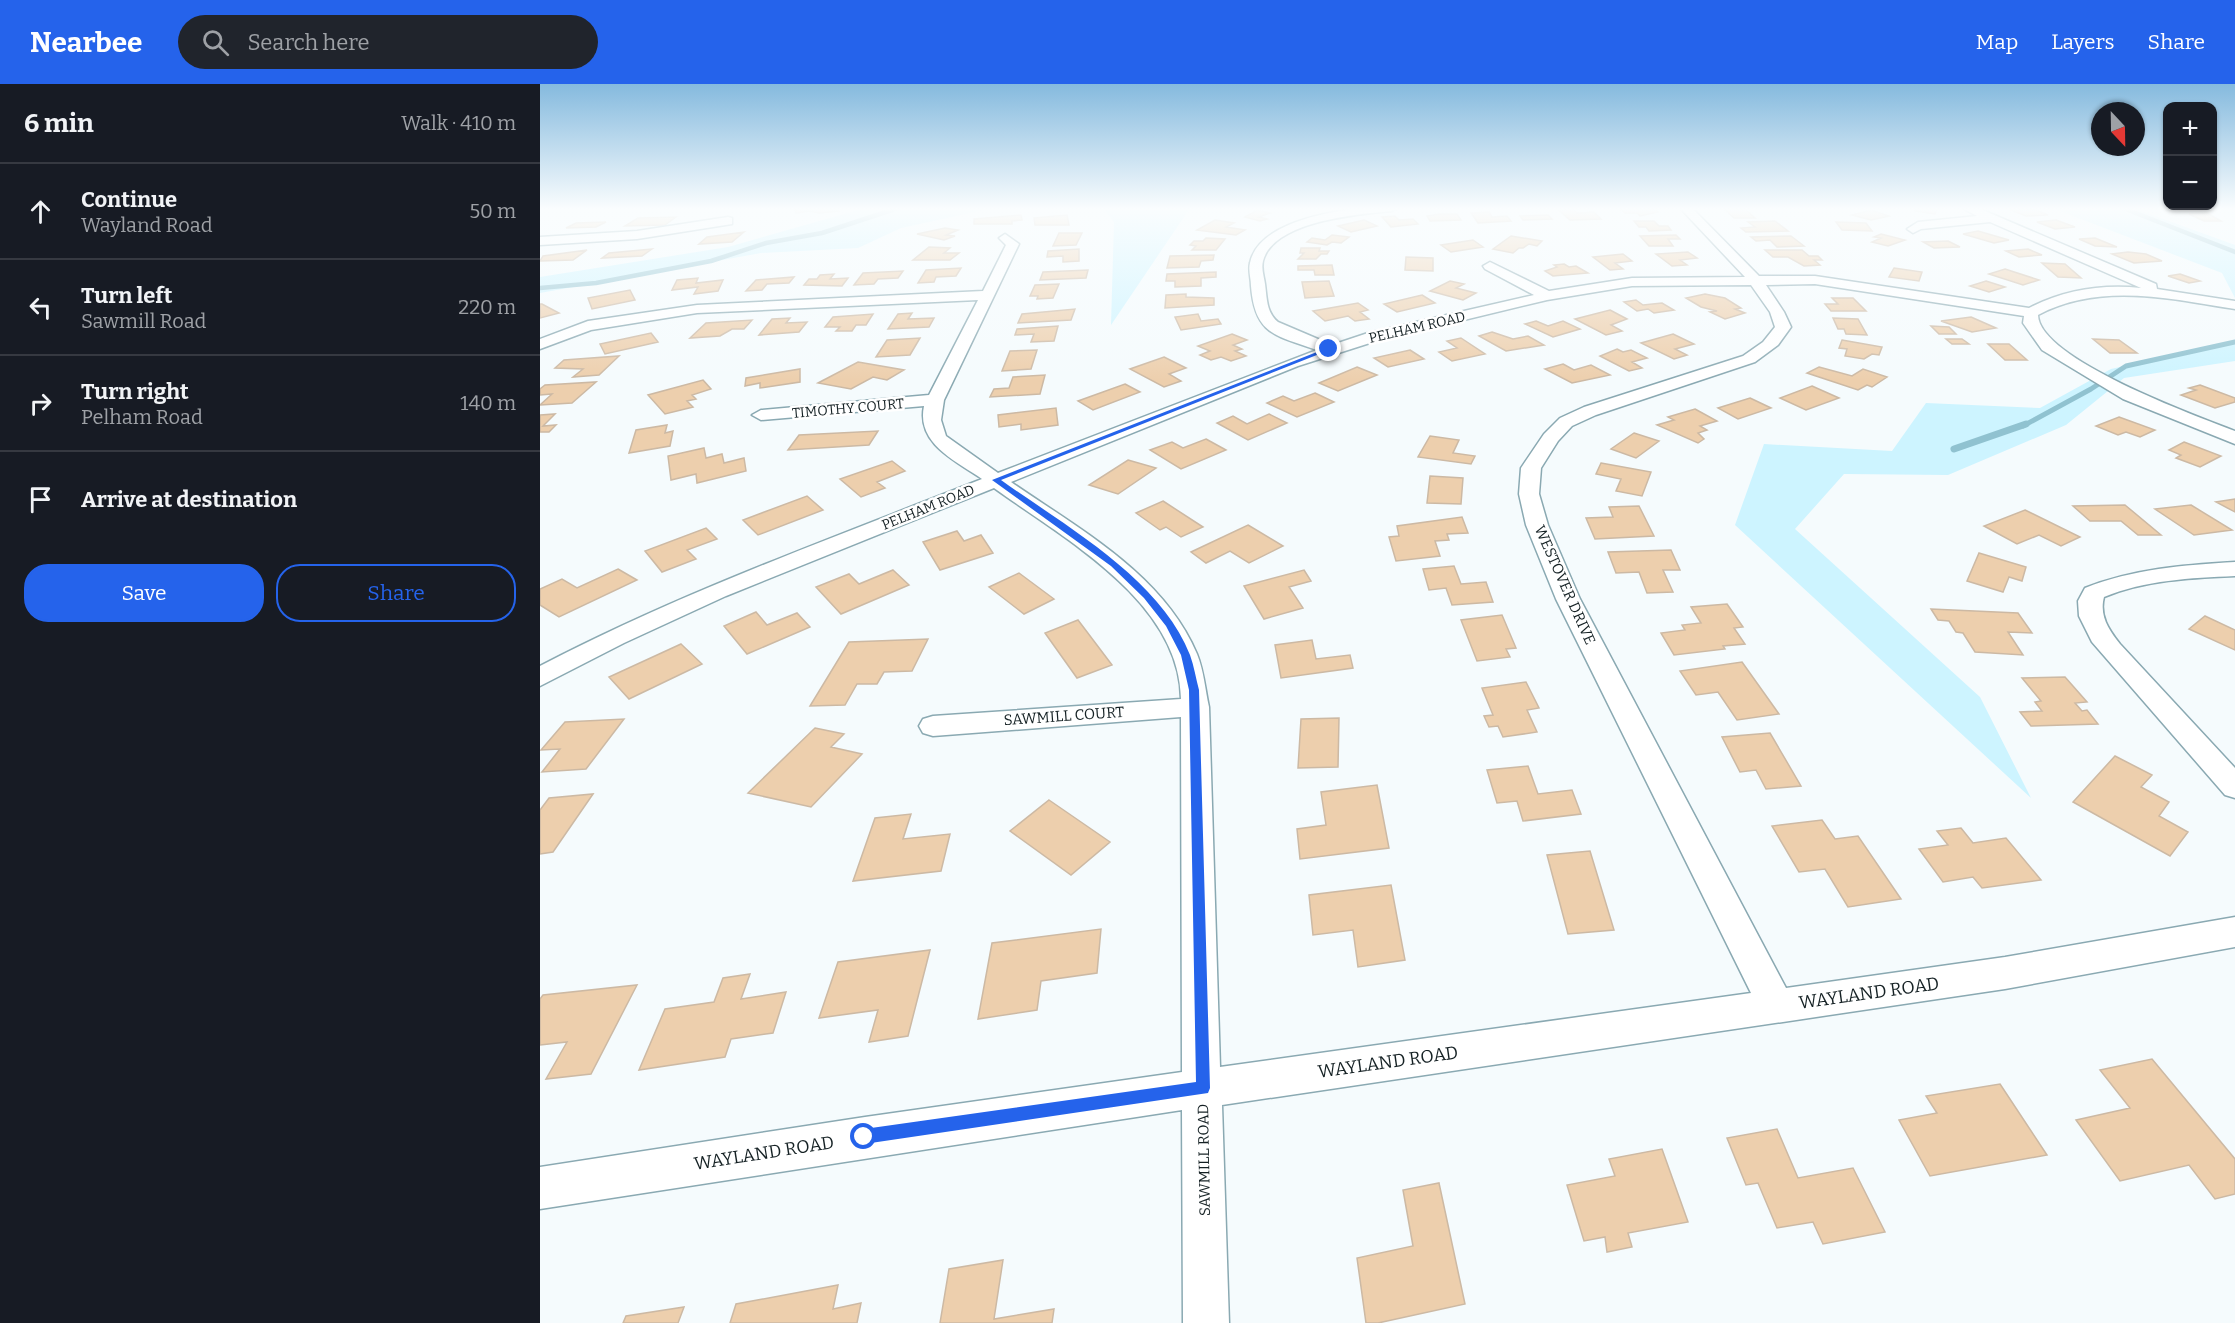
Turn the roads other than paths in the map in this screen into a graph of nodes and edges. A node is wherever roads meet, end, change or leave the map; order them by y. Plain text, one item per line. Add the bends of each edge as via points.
1 (1001, 266) edge
2 (1256, 266) edge
3 (1491, 266) dead end
4 (1741, 266) edge
5 (2103, 266) edge
6 (1753, 279) junction
7 (986, 295) junction
8 (1547, 296) junction
9 (2172, 296) junction
10 (2235, 305) edge
11 (2031, 313) junction
12 (540, 344) edge
13 (1329, 349) junction
14 (935, 400) junction
15 (761, 415) dead end
16 (2235, 438) edge
17 (995, 480) junction
18 (2235, 569) edge
19 (540, 677) edge
20 (1195, 707) junction
21 (933, 726) dead end
22 (2235, 787) edge
23 (2235, 932) edge
24 (1776, 1006) junction
25 (1203, 1088) junction
26 (540, 1188) edge
27 (1206, 1323) edge

1 - 7 street, SAWMILL ROAD
2 - 13 street via 1266,319
3 - 8 street
4 - 6 street, WESTOVER DRIVE
5 - 9 street
6 - 8 street, PELHAM ROAD via 1632,282
6 - 11 street, PELHAM ROAD via 1815,280
6 - 24 street, WESTOVER DRIVE via 1779,314 1783,327 1767,349 1718,371 1566,422 1531,468 1529,494 1537,525 1568,599
7 - 12 street via 764,303 687,310 588,326
7 - 14 street, SAWMILL ROAD
8 - 13 street, PELHAM ROAD
9 - 10 street
9 - 11 street via 2086,292 2061,297
11 - 16 street via 2031,323 2048,347 2129,395
13 - 17 street, PELHAM ROAD
14 - 15 street, TIMOTHY COURT
14 - 17 street, SAWMILL ROAD via 932,427 938,439
17 - 19 street, PELHAM ROAD via 718,591
17 - 20 street, SAWMILL ROAD via 1114,564 1147,596 1170,625 1185,655
18 - 22 street via 2163,574 2119,582 2093,593 2088,604 2094,626 2112,650
20 - 21 street, SAWMILL COURT
20 - 25 street, SAWMILL ROAD
23 - 24 street, WAYLAND ROAD via 2005,973
24 - 25 street, WAYLAND ROAD
25 - 26 street, WAYLAND ROAD
25 - 27 street, SAWMILL ROAD

